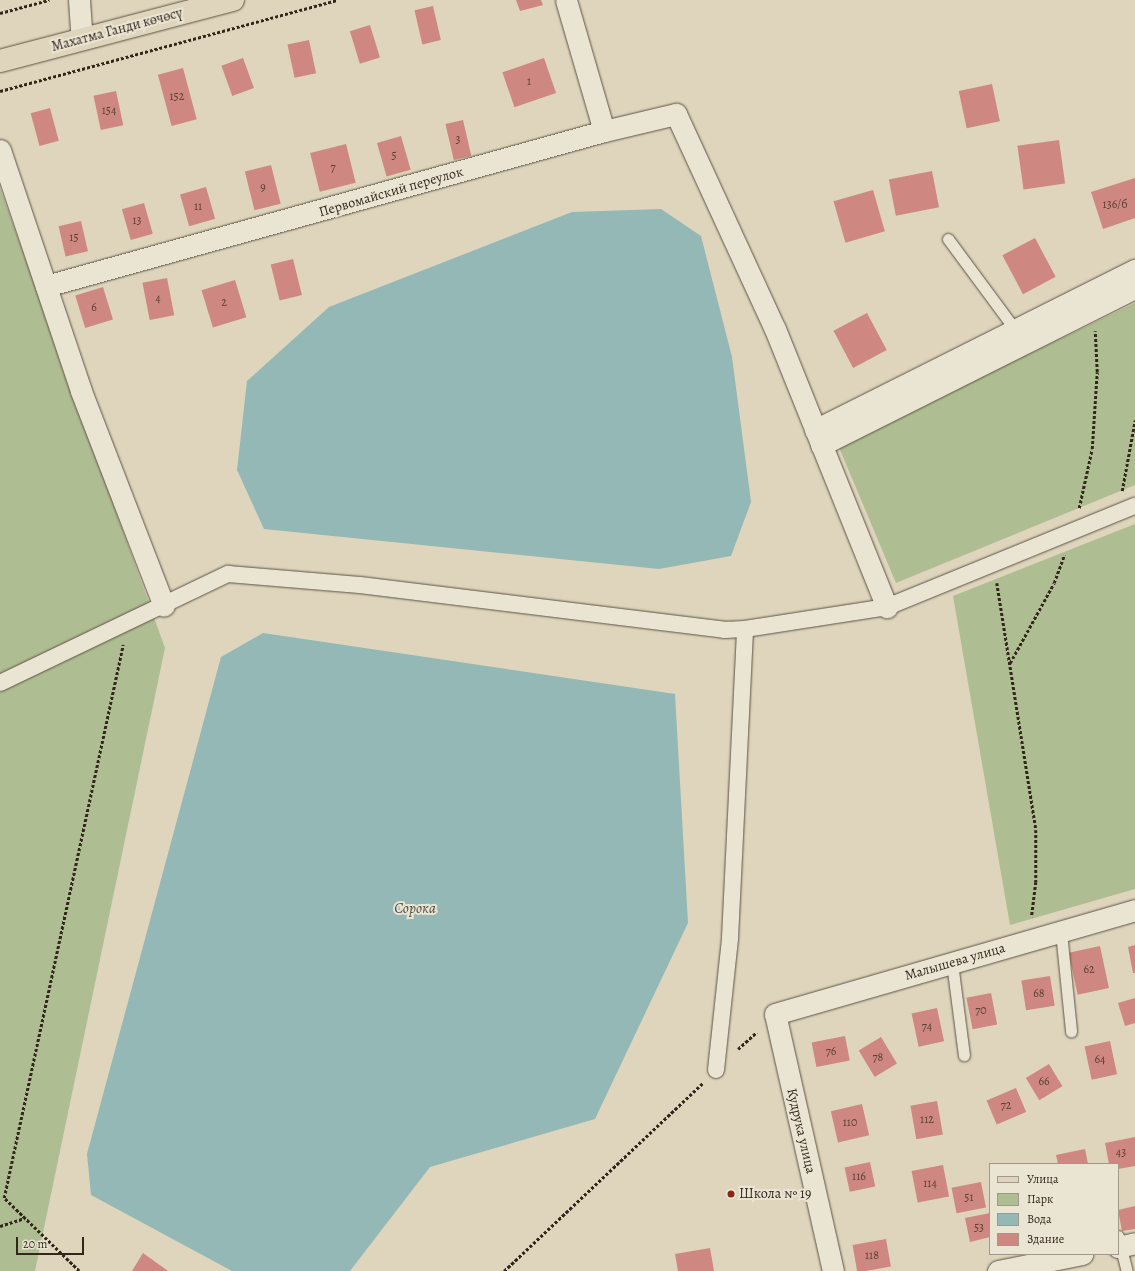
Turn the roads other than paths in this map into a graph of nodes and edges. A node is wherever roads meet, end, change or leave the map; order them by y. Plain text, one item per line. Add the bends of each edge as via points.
1 (79, 0) edge
2 (233, 0) edge
3 (566, 0) edge
4 (82, 39) junction
5 (0, 61) edge
6 (604, 131) junction
7 (0, 150) edge
8 (948, 239) dead end
9 (1135, 270) edge
10 (46, 286) junction
11 (1135, 288) edge
12 (1016, 331) junction
13 (818, 437) junction
14 (1135, 506) edge
15 (164, 606) junction
16 (887, 607) junction
17 (745, 629) junction
18 (0, 683) edge
19 (1135, 910) edge
20 (1060, 932) junction
21 (952, 963) junction
22 (775, 1014) joint
23 (1071, 1031) dead end
24 (964, 1055) dead end
25 (716, 1070) road end
26 (1123, 1243) edge
27 (1076, 1255) edge
28 (1022, 1264) edge
29 (833, 1271) edge
30 (998, 1271) edge
31 (1127, 1271) edge

1 - 4 street
2 - 4 main road, Махатма Ганди көчөсү
3 - 6 street
4 - 5 main road, Махатма Ганди көчөсү
6 - 10 street, Первомайский переулок
6 - 13 street, Первомайский переулок via 676,114 775,329
7 - 10 street
8 - 12 lane
9 - 12 street
10 - 15 street via 81,391
11 - 13 street
12 - 13 street
13 - 16 street
14 - 16 street
15 - 17 street via 228,574 360,586 724,630
15 - 18 street
16 - 17 street
17 - 25 street via 730,938
19 - 20 street, Малышева улица
20 - 21 street, Малышева улица
20 - 23 lane
21 - 22 street, Малышева улица
21 - 24 lane
22 - 29 street, Кудрука улица
26 - 31 lane
27 - 28 street
28 - 30 street

